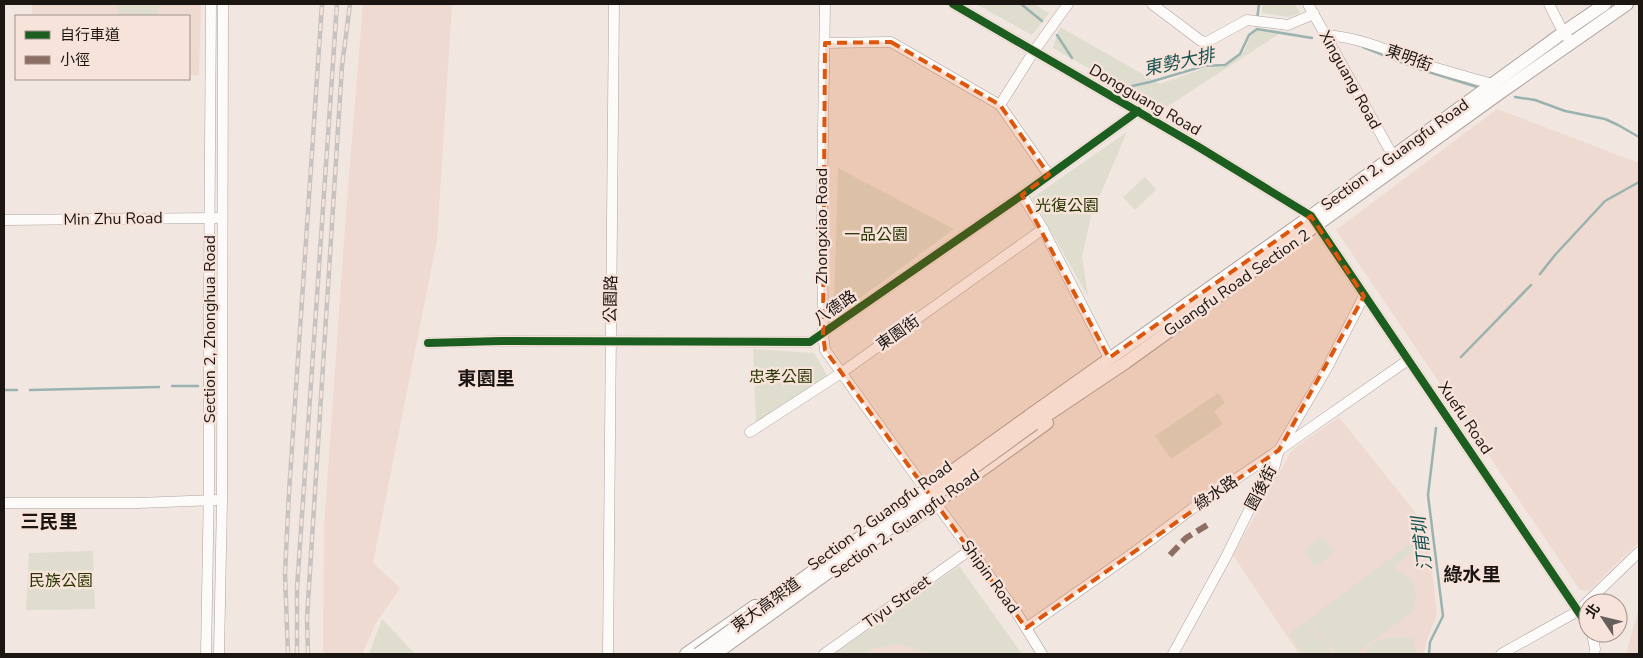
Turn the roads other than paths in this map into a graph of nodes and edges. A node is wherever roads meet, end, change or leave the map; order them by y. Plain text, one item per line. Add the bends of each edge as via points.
1 (211, 4) edge
2 (223, 4) edge
3 (614, 4) edge
4 (825, 4) edge
5 (953, 4) edge
6 (1068, 4) edge
7 (1152, 4) edge
8 (1308, 4) edge
9 (1549, 4) edge
10 (1604, 4) edge
11 (1627, 4) edge
12 (1314, 14) junction
13 (1325, 34) junction
14 (1567, 37) junction
15 (825, 43) junction
16 (1034, 51) junction
17 (1492, 84) junction
18 (1482, 100) junction
19 (1000, 105) junction
20 (1138, 111) junction
21 (1393, 156) junction
22 (1049, 176) junction
23 (1022, 195) junction
24 (210, 218) junction
25 (222, 219) junction
26 (4, 220) edge
27 (1315, 221) junction
28 (1043, 229) junction
29 (1364, 296) junction
30 (823, 334) junction
31 (610, 342) junction
32 (428, 343) dead end
33 (1109, 358) junction
34 (1408, 360) junction
35 (841, 373) junction
36 (1081, 387) junction
37 (1032, 420) junction
38 (750, 432) dead end
39 (1279, 450) junction
40 (923, 486) junction
41 (209, 499) junction
42 (222, 500) junction
43 (4, 503) edge
44 (936, 503) junction
45 (970, 550) junction
46 (1639, 552) edge
47 (1597, 593) edge
48 (1578, 611) joint
49 (1026, 628) junction
50 (206, 654) edge
51 (219, 654) edge
52 (608, 654) edge
53 (686, 654) edge
54 (698, 654) edge
55 (706, 654) edge
56 (715, 654) edge
57 (723, 654) edge
58 (824, 654) edge
59 (1042, 654) edge
60 (1173, 654) edge
61 (1502, 654) edge

1 - 24 street, Section 2, Zhonghua Road
2 - 25 street, Section 2, Zhonghua Road
3 - 31 street, 公園路
4 - 15 street, Zhongxiao Road
5 - 16 street, Dongguang Road
6 - 16 street
7 - 12 street via 1201,41 1207,42 1247,20 1288,26
8 - 12 street, Xinguang Road
9 - 14 street
10 - 14 main road
11 - 14 main road
12 - 13 street, Xinguang Road
13 - 17 street, 東明街 via 1360,40
13 - 21 street, Xinguang Road
14 - 17 main road
14 - 18 main road via 1504,90
15 - 19 street via 891,42
15 - 30 street, Zhongxiao Road
16 - 19 street
16 - 20 street, Dongguang Road
17 - 18 main road
18 - 21 main road, Section 2, Guangfu Road
18 - 27 main road, Guangfu Road Section 2
19 - 22 street
20 - 22 street, 八德路
20 - 27 street, Dongguang Road
21 - 27 main road, Section 2, Guangfu Road
22 - 23 street, 八德路
23 - 28 street
23 - 30 street, 八德路
24 - 25 street, Min Zhu Road
24 - 26 street, Min Zhu Road
24 - 41 street, Section 2, Zhonghua Road
25 - 42 street, Section 2, Zhonghua Road
27 - 29 street, Xuefu Road
27 - 33 main road, Guangfu Road Section 2
27 - 36 main road, Guangfu Road Section 2
28 - 33 street
28 - 35 street, 東園街
29 - 34 street, Xuefu Road
29 - 39 street, 園後街
30 - 31 street, 八德路 via 810,342
30 - 35 street, Zhongxiao Road via 825,350
31 - 32 street, 八德路
31 - 52 street, 公園路
33 - 36 main road, Guangfu Road Section 2
34 - 39 street, 綠水路
34 - 48 street, Xuefu Road
35 - 38 street, 東園街
35 - 40 street, Zhongxiao Road
36 - 37 main road, Guangfu Road Section 2
36 - 40 main road, Section 2 Guangfu Road via 1050,393
36 - 44 main road, Section 2, Guangfu Road via 1064,411
37 - 54 main road, 東大高架道, bridge
37 - 56 main road, 東大高架道, bridge
39 - 49 street, 綠水路
39 - 60 street, 園後街 via 1273,472 1257,494
40 - 44 street, Zhongxiao Road
40 - 53 main road, Section 2 Guangfu Road
41 - 42 street
41 - 43 street via 138,503
41 - 50 street, Section 2, Zhonghua Road
42 - 51 street, Section 2, Zhonghua Road
44 - 45 street, Shipin Road
44 - 55 main road via 892,521
44 - 57 main road, Section 2, Guangfu Road
45 - 49 street, Shipin Road
45 - 58 street, Tiyu Street
46 - 47 street
48 - 61 street
49 - 59 street, Shipin Road

